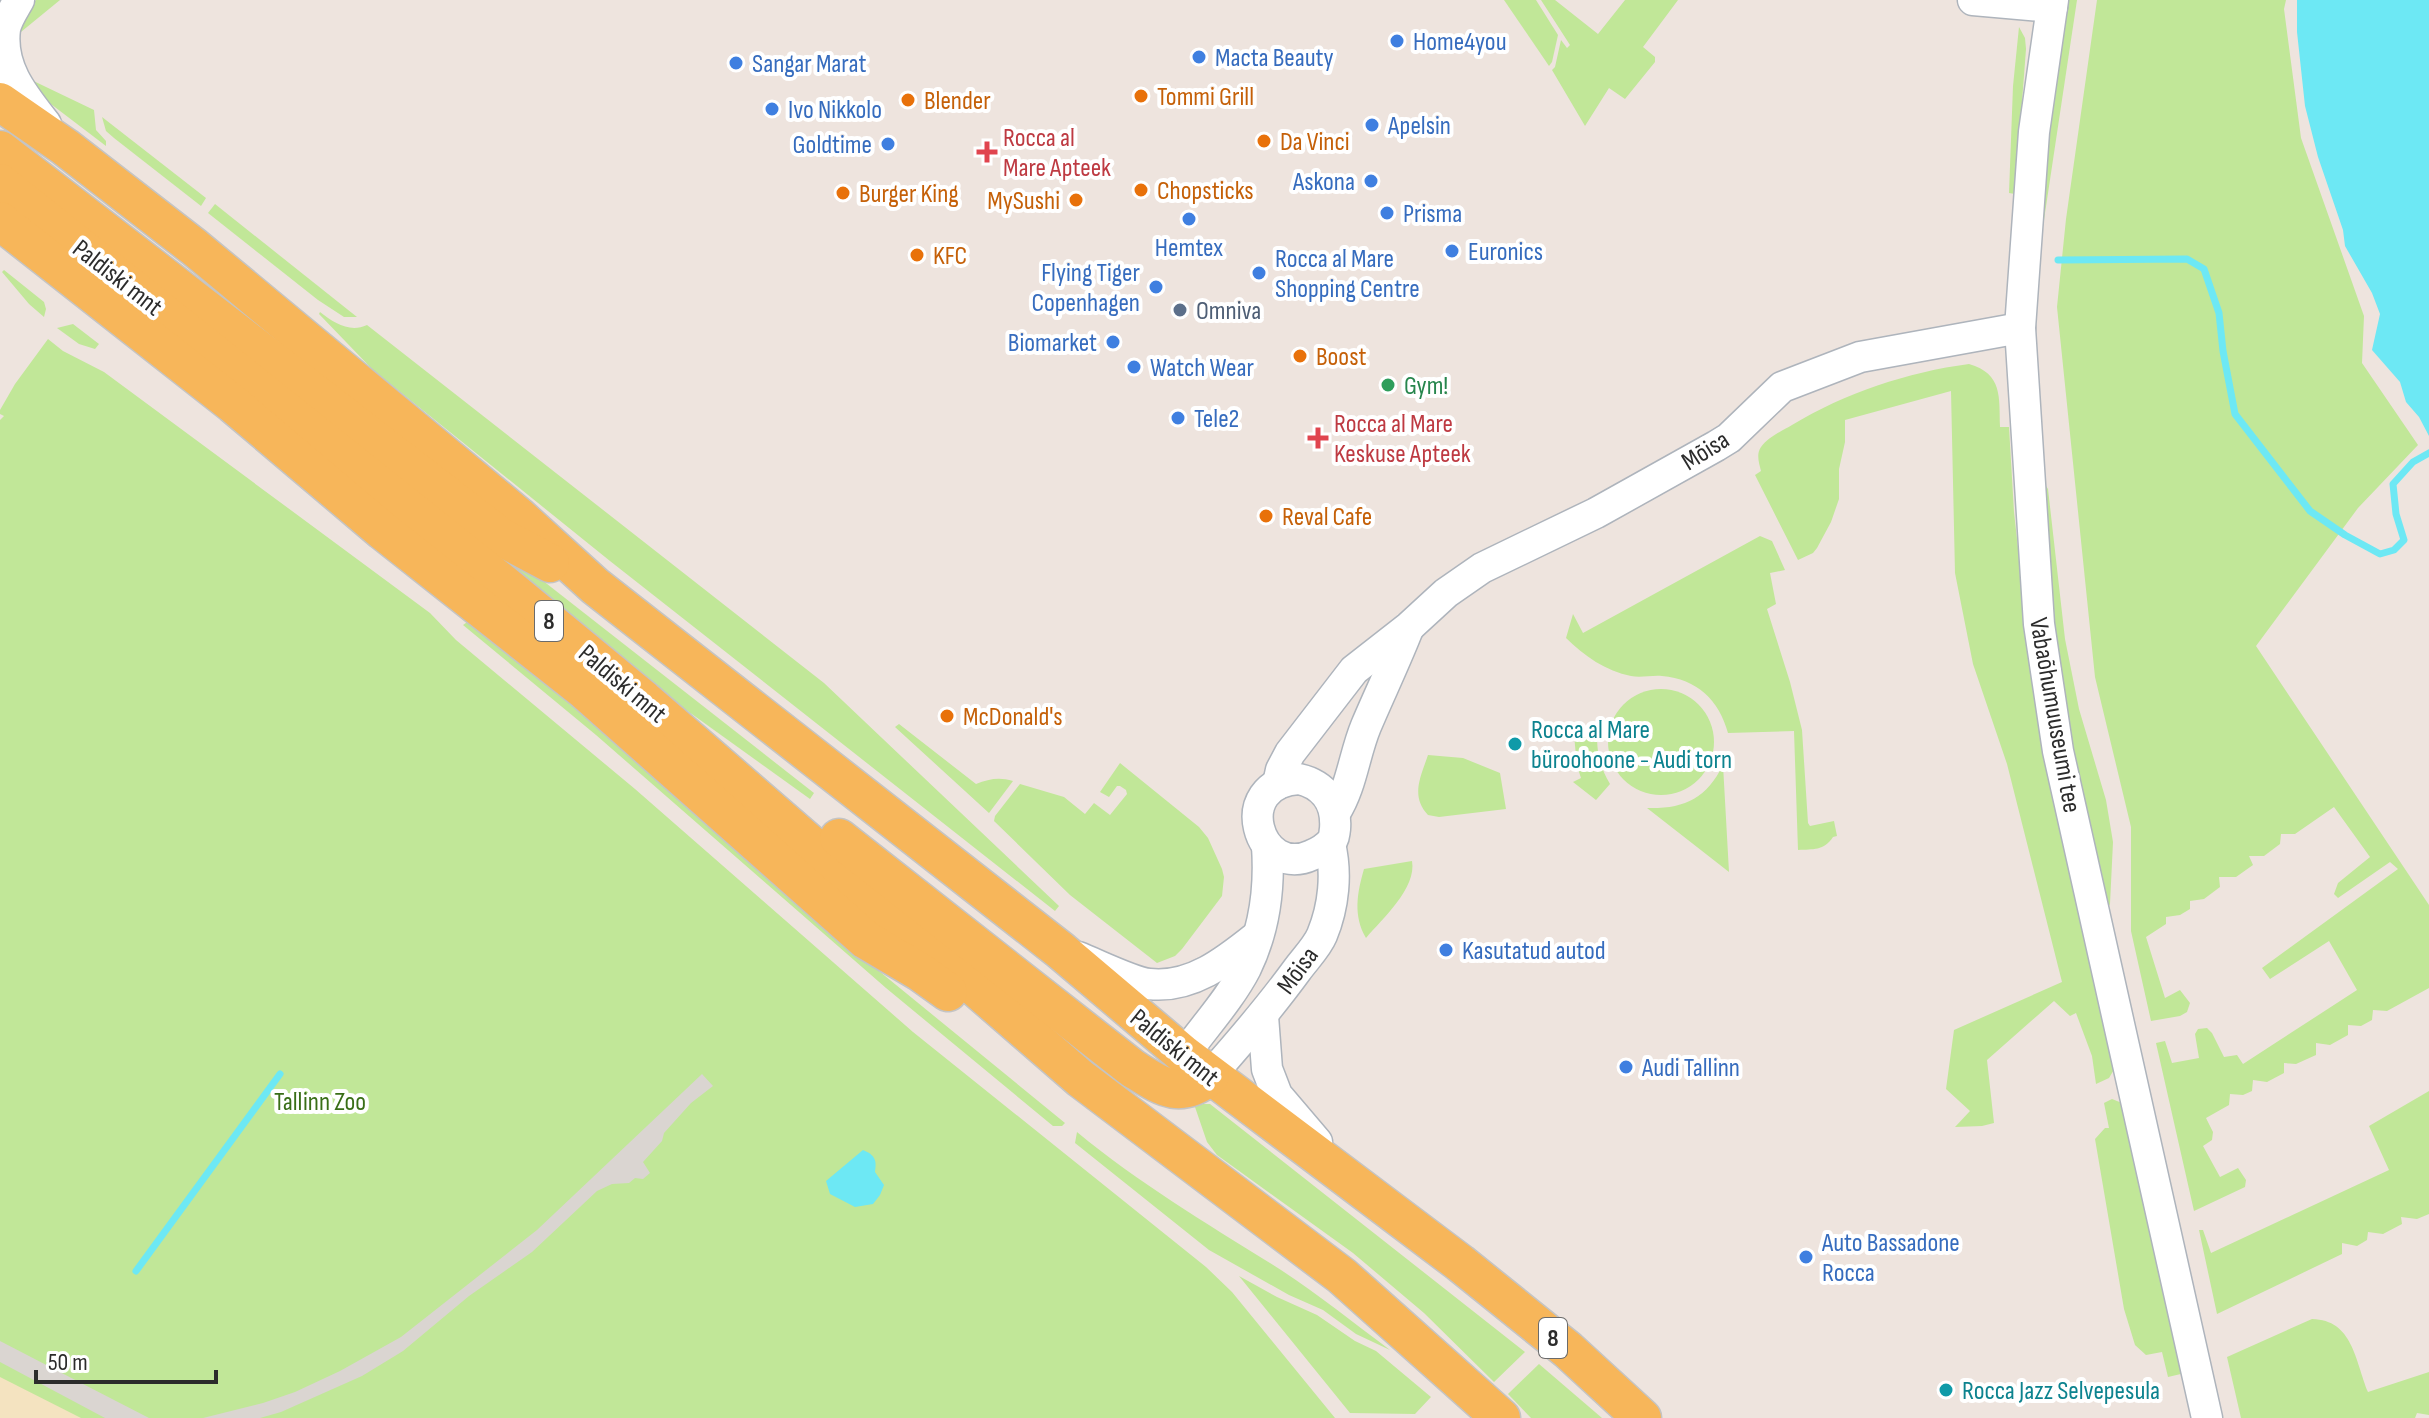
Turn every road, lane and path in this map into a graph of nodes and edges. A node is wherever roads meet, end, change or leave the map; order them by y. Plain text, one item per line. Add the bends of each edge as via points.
1 (17, 0) edge
2 (1973, 0) edge
3 (2052, 4) edge
4 (0, 9) edge
5 (0, 102) edge
6 (65, 147) junction
7 (0, 150) edge
8 (0, 183) edge
9 (0, 221) edge
10 (2020, 328) junction
11 (595, 586) junction
12 (1409, 627) junction
13 (644, 700) junction
14 (1278, 784) junction
15 (1335, 813) junction
16 (1330, 844) junction
17 (1267, 846) junction
18 (1258, 935) junction
19 (1060, 950) junction
20 (1263, 1016) junction
21 (1190, 1074) junction
22 (1081, 1079) junction
23 (1201, 1170) junction
24 (1341, 1171) junction
25 (1501, 1418) edge
26 (1642, 1418) edge
27 (2207, 1418) edge

1 - 4 street
1 - 6 street via 1,51 6,69
2 - 3 street
3 - 10 street, Vabaõhumuuseumi tee via 2034,132
5 - 6 main road, Paldiski mnt / 8
6 - 11 main road, Paldiski mnt / 8 via 265,305
7 - 11 main road, Paldiski mnt / 8 via 501,537
8 - 13 main road, Paldiski mnt / 8
9 - 22 main road, Paldiski mnt / 8 via 583,689 866,940 1004,1034
10 - 12 street, Mõisa via 1860,357 1782,387 1729,438 1596,513 1482,568
10 - 27 street, Vabaõhumuuseumi tee via 2039,624 2058,751
11 - 19 main road, Paldiski mnt / 8
12 - 14 street, Mõisa via 1354,670 1290,753
12 - 15 street, Mõisa
13 - 21 main road via 810,816 1132,1068 1157,1083
13 - 22 main road, Paldiski mnt / 8
14 - 15 street via 1310,782 1328,795
14 - 17 street via 1257,812
15 - 16 street
16 - 17 street via 1306,858 1292,859
16 - 20 street, Mõisa via 1334,879 1321,937
17 - 18 street, Mõisa via 1267,903
18 - 19 street via 1225,962 1195,978 1169,983 1148,984
18 - 21 street, Mõisa
19 - 21 main road, Paldiski mnt / 8
20 - 21 street, Mõisa
20 - 24 street via 1267,1069 1277,1095
21 - 23 main road via 1187,1136
21 - 24 main road, Paldiski mnt / 8
22 - 23 main road, Paldiski mnt / 8
23 - 25 main road, Paldiski mnt / 8 via 1342,1276
24 - 26 main road, Paldiski mnt / 8 via 1568,1350

